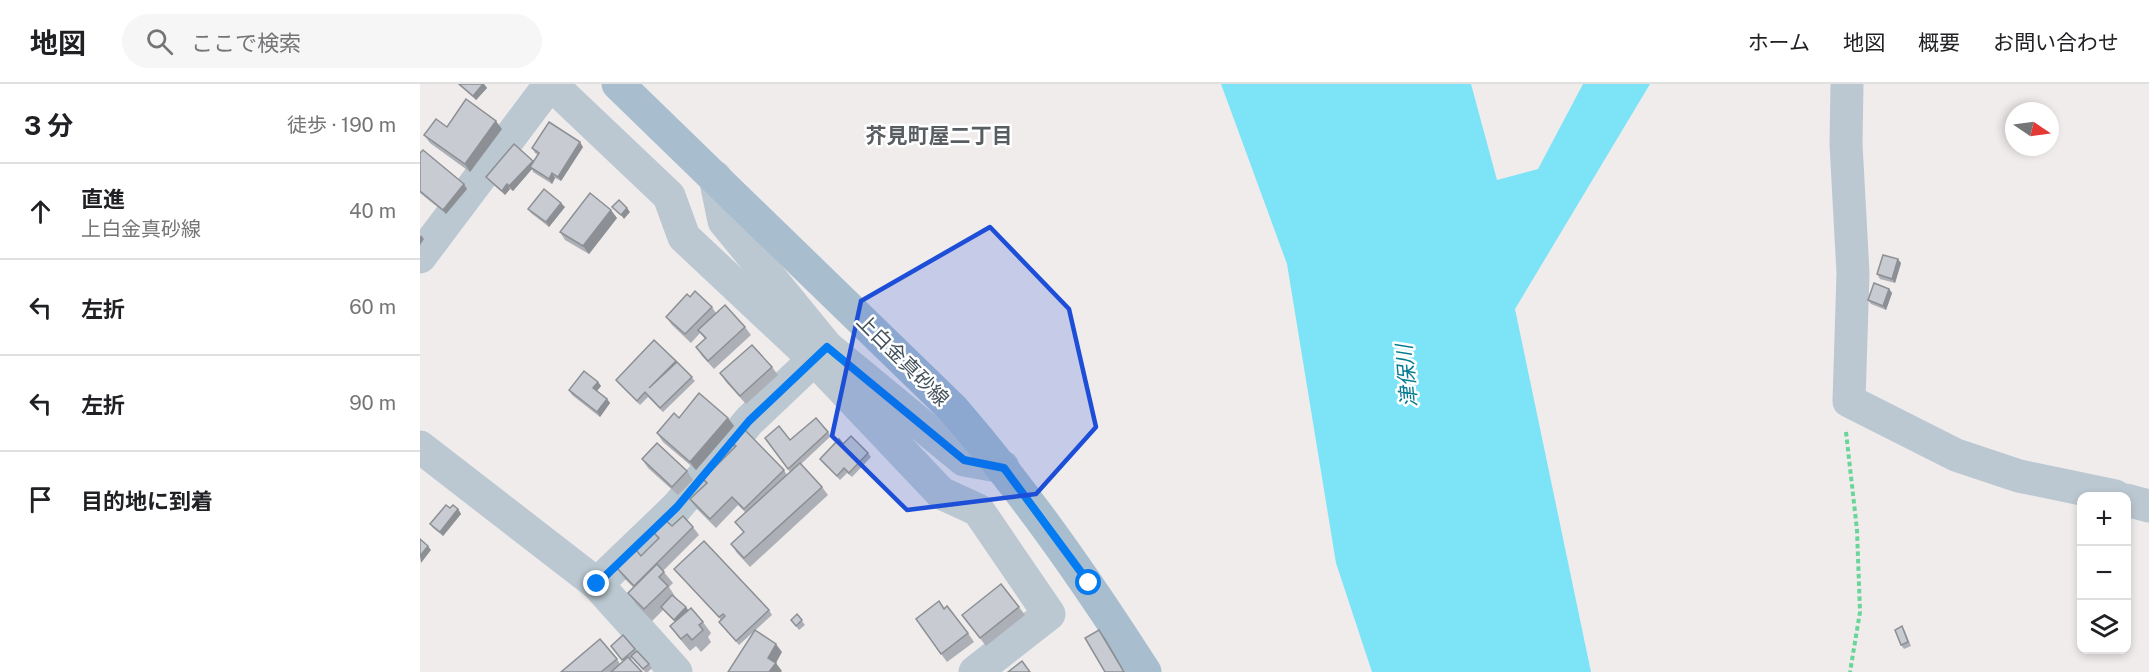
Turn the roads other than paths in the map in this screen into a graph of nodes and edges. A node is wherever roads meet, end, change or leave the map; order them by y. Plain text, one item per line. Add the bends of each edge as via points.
1 (550, 84) edge
2 (618, 84) edge
3 (1847, 84) edge
4 (715, 177) junction
5 (420, 257) edge
6 (820, 353) junction
7 (420, 447) edge
8 (1004, 468) junction
9 (2096, 492) edge
10 (2131, 501) edge
11 (2149, 506) edge
12 (597, 584) junction
13 (676, 672) edge
14 (975, 672) edge
15 (1145, 672) edge

1 - 5 street
1 - 6 street via 669,196 684,237
2 - 4 main road, 上白金真砂線
3 - 9 street via 1853,273 1849,401 1956,455 2019,476
4 - 6 street via 724,221
4 - 8 main road, 上白金真砂線 via 944,401
6 - 8 street via 964,460
6 - 12 street via 749,421 677,507
6 - 14 street via 941,493 978,510 1049,614
7 - 12 street
8 - 15 main road, 上白金真砂線 via 1089,583
10 - 11 street
12 - 13 street

